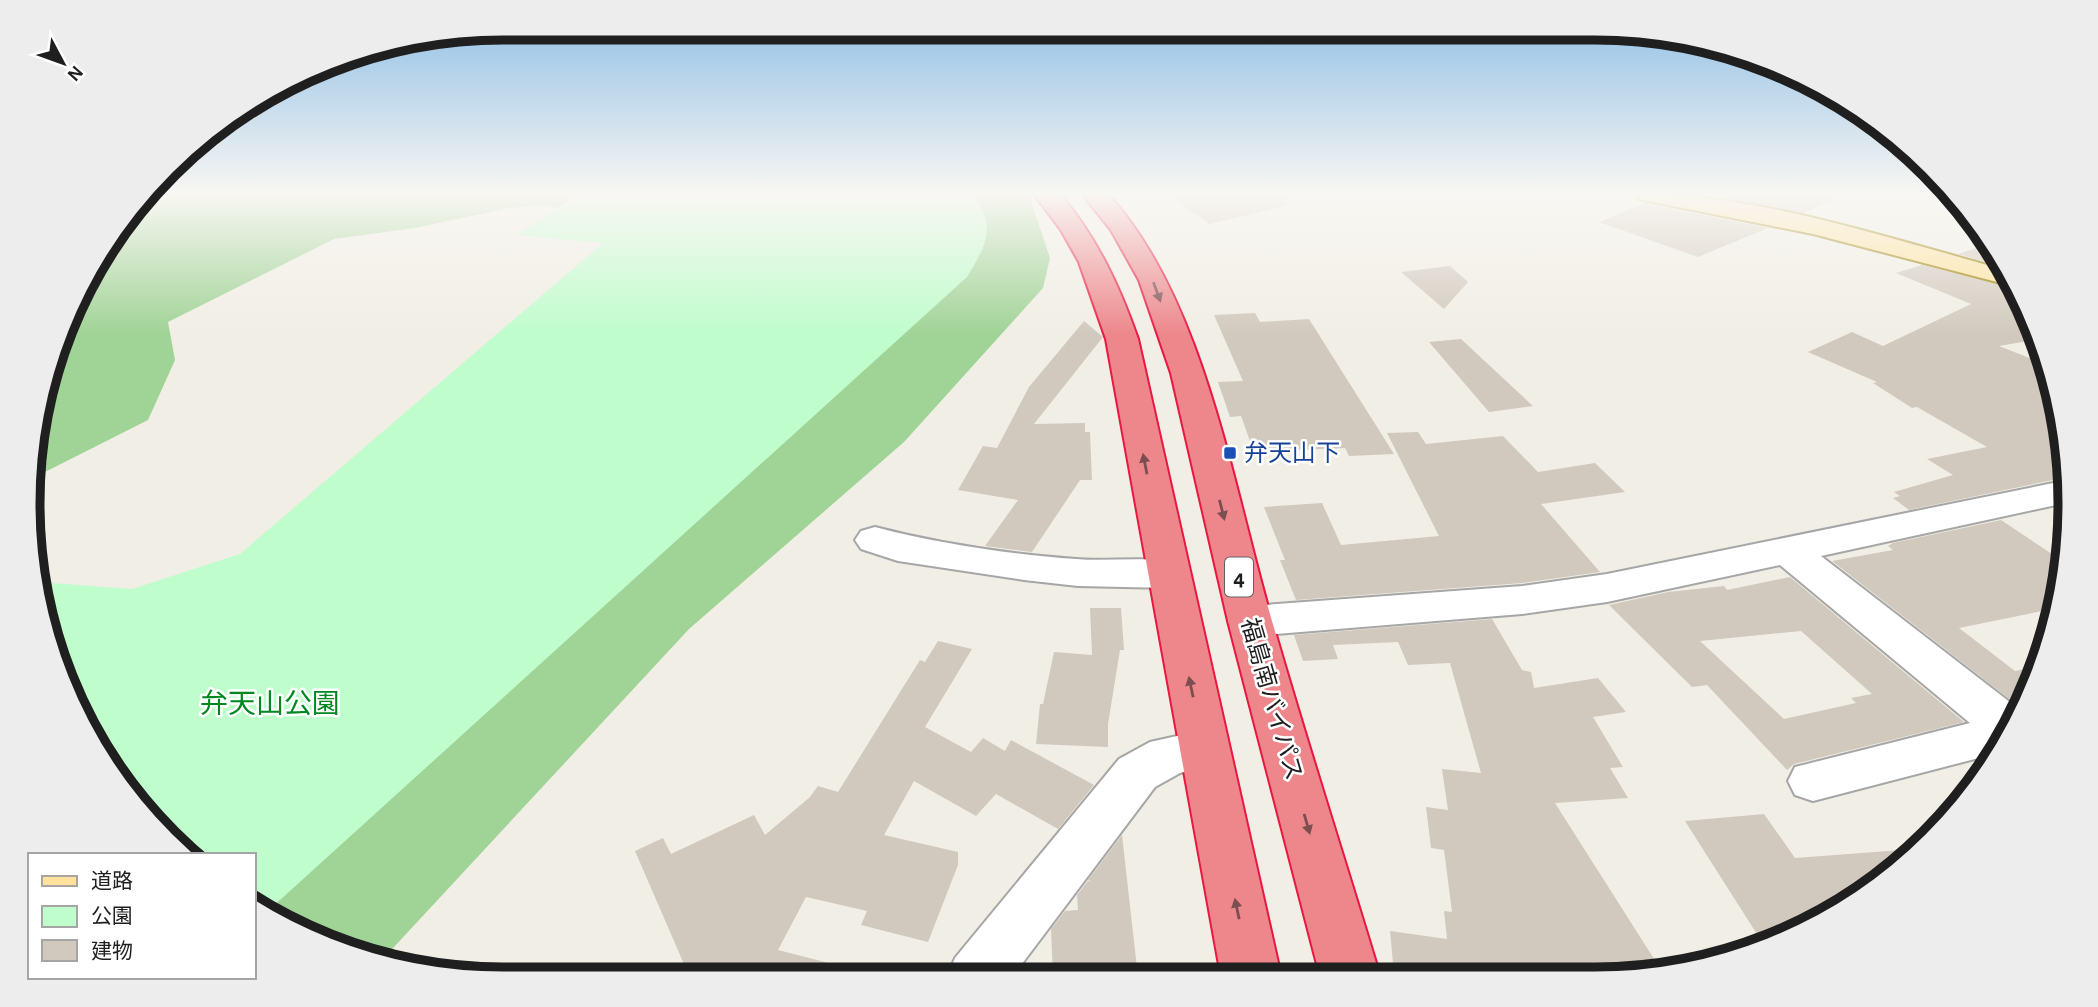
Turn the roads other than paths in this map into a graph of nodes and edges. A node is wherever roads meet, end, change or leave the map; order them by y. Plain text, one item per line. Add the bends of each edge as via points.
1 (1081, 241) edge
2 (1131, 241) edge
3 (1868, 241) edge
4 (1998, 275) edge
5 (2058, 493) edge
6 (875, 540) dead end
7 (1789, 551) junction
8 (1168, 574) junction
9 (1250, 621) junction
10 (2001, 725) edge
11 (1997, 733) edge
12 (1204, 750) junction
13 (1813, 780) dead end
14 (984, 967) edge
15 (1249, 967) edge
16 (1347, 967) edge

8 -> 1 highway via 1122,339 1107,289
2 -> 9 highway, 福島南バイパス / 4 via 1153,280 1187,373
3 - 4 main road
5 - 7 street
6 - 8 street via 910,550 1024,567
7 - 9 street via 1607,588 1522,600
7 - 10 street
12 -> 8 highway
9 -> 16 highway, 福島南バイパス / 4
11 - 13 street
12 - 14 street via 1168,756 1137,773
15 -> 12 highway

